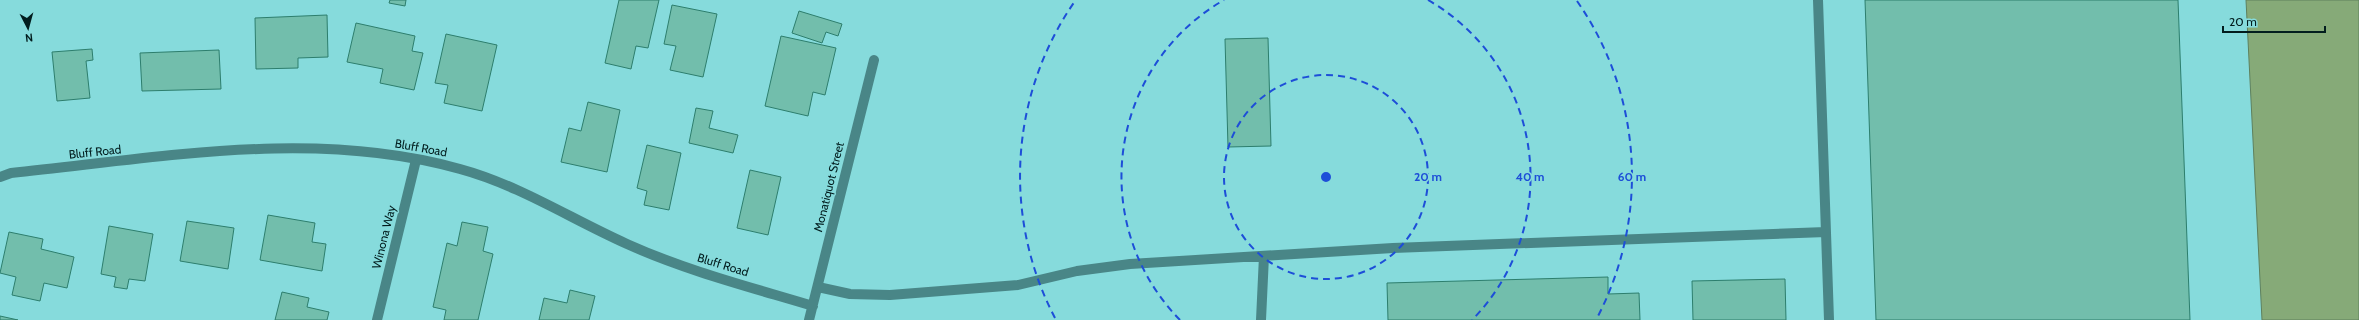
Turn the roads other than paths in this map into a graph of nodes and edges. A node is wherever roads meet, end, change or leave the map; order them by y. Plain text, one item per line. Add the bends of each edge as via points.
1 (1818, 0) edge
2 (874, 60) dead end
3 (416, 160) junction
4 (0, 177) edge
5 (1826, 232) junction
6 (1264, 256) junction
7 (818, 287) junction
8 (813, 306) junction
9 (377, 320) edge
10 (810, 320) edge
11 (1261, 320) edge
12 (1829, 320) edge

1 - 5 street
2 - 7 street, Monatiquot Street
3 - 4 street, Bluff Road via 299,148 243,150 11,173
3 - 8 street, Bluff Road via 459,168 509,185 625,243 672,263
3 - 9 street, Winona Way
5 - 6 street via 1393,248
5 - 12 street
6 - 7 street via 1130,264 1078,271 1018,285 890,295 850,294
6 - 11 street
7 - 8 street, Monatiquot Street
8 - 10 street, Monatiquot Street

